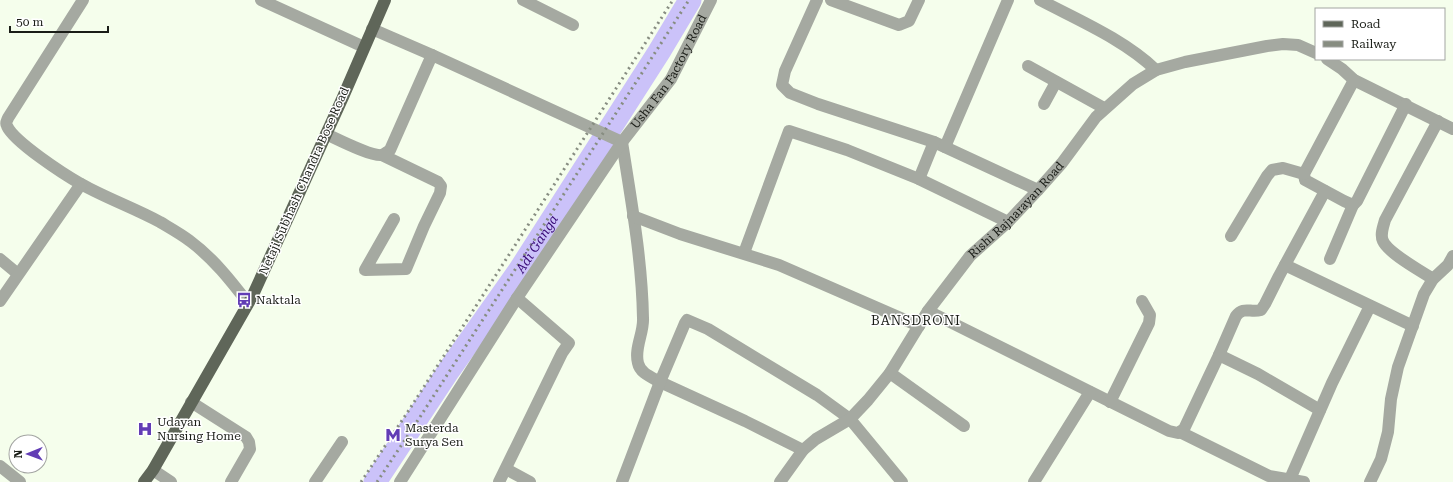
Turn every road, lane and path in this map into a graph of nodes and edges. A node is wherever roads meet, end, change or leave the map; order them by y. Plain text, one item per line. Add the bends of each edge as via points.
1 (82, 0) edge
2 (261, 0) edge
3 (385, 0) edge
4 (522, 0) edge
5 (711, 0) edge
6 (817, 0) edge
7 (831, 0) edge
8 (919, 0) edge
9 (1008, 0) edge
10 (1040, 0) edge
11 (573, 25) dead end
12 (372, 30) junction
13 (364, 47) junction
14 (1315, 53) edge
15 (432, 55) junction
16 (1328, 60) edge
17 (1028, 66) dead end
18 (1156, 70) junction
19 (1354, 80) junction
20 (1056, 82) junction
21 (1044, 104) dead end
22 (1406, 104) junction
23 (1104, 108) junction
24 (3, 121) edge
25 (1438, 121) junction
26 (1453, 129) edge
27 (326, 134) junction
28 (622, 142) junction
29 (939, 145) junction
30 (382, 155) junction
31 (1304, 174) junction
32 (919, 179) junction
33 (81, 184) junction
34 (1038, 190) junction
35 (1326, 191) junction
36 (1353, 205) junction
37 (634, 216) junction
38 (394, 219) dead end
39 (1008, 222) junction
40 (1231, 236) dead end
41 (744, 253) junction
42 (1453, 256) edge
43 (0, 259) edge
44 (1330, 259) dead end
45 (1285, 265) junction
46 (18, 274) junction
47 (1433, 279) junction
48 (517, 298) junction
49 (1142, 300) dead end
50 (0, 301) edge
51 (248, 303) junction
52 (1370, 306) junction
53 (928, 311) junction
54 (919, 326) junction
55 (1413, 326) junction
56 (1219, 355) junction
57 (890, 373) junction
58 (660, 382) junction
59 (1090, 392) junction
60 (191, 402) junction
61 (1110, 402) junction
62 (1320, 410) junction
63 (850, 419) junction
64 (964, 426) dead end
65 (1180, 432) junction
66 (342, 442) dead end
67 (803, 450) junction
68 (0, 466) edge
69 (506, 469) junction
70 (153, 470) junction
71 (1290, 479) junction
72 (20, 482) edge
73 (144, 482) edge
74 (171, 482) edge
75 (231, 482) edge
76 (315, 482) edge
77 (400, 482) edge
78 (499, 482) edge
79 (530, 482) edge
80 (622, 482) edge
81 (780, 482) edge
82 (902, 482) edge
83 (1034, 482) edge
84 (1304, 482) edge
85 (1370, 482) edge

1 - 24 street via 8,118
2 - 13 street
3 - 12 main road, Netaji Subhash Chandra Bose Road
4 - 11 street
5 - 28 street, Usha Fan Factory Road via 670,79
6 - 29 street via 785,71 782,85 785,90 818,104
7 - 8 street via 899,25 909,21
9 - 29 street
10 - 18 street via 1125,46
12 - 13 main road, Netaji Subhash Chandra Bose Road
12 - 15 street
13 - 27 main road, Netaji Subhash Chandra Bose Road
14 - 18 street, Rishi Rajnarayan Road via 1298,45 1284,44 1185,62
15 - 28 street
15 - 30 street via 390,150
16 - 19 street
17 - 20 street
18 - 23 street, Rishi Rajnarayan Road via 1132,84
19 - 22 street
19 - 31 street
20 - 21 street
20 - 23 street
22 - 25 street
22 - 36 street
23 - 34 street, Rishi Rajnarayan Road
24 - 33 street via 14,136 26,146
25 - 26 street
25 - 47 street via 1381,230 1382,241 1389,250
27 - 30 street via 372,154
27 - 51 main road, Netaji Subhash Chandra Bose Road
28 - 37 street
28 - 48 street, Usha Fan Factory Road
29 - 32 street
29 - 34 street
30 - 38 street via 438,182 441,186 440,193 406,269 365,270
31 - 35 street via 1305,180
31 - 40 street via 1284,168 1272,170
32 - 39 street
32 - 41 street via 847,150 789,131
33 - 46 street
33 - 51 street via 160,222 191,242 219,266
34 - 39 street, Rishi Rajnarayan Road
35 - 36 street
35 - 45 street
36 - 44 street
37 - 41 street via 680,234
37 - 58 street via 644,319 637,361 643,372
39 - 53 street, Rishi Rajnarayan Road via 970,256
41 - 54 street via 779,265
42 - 47 street via 1448,265
43 - 46 street
45 - 52 street
45 - 56 street via 1261,310 1239,311
46 - 50 street
47 - 55 street via 1424,294
48 - 69 street via 569,343
48 - 77 street, Usha Fan Factory Road
49 - 61 street via 1150,314 1149,323
51 - 60 main road, Netaji Subhash Chandra Bose Road
52 - 55 street
52 - 62 street
53 - 54 street, Rishi Rajnarayan Road
53 - 59 street
54 - 57 street, Rishi Rajnarayan Road
55 - 85 street via 1398,367 1381,459
56 - 62 street
56 - 65 street via 1184,429
57 - 63 street, Rishi Rajnarayan Road
57 - 64 street
58 - 63 street via 687,320 708,329 817,395
58 - 67 street
58 - 80 street
59 - 61 street
59 - 83 street
60 - 70 main road, Netaji Subhash Chandra Bose Road
60 - 75 street via 246,437 249,442 250,449
61 - 65 street via 1169,431
62 - 71 street
63 - 67 street, Rishi Rajnarayan Road via 816,439
63 - 82 street
65 - 71 street via 1269,476
66 - 76 street
67 - 81 street, Rishi Rajnarayan Road
68 - 72 street
69 - 78 street
69 - 79 street
70 - 73 main road, Netaji Subhash Chandra Bose Road
70 - 74 street
71 - 84 street

